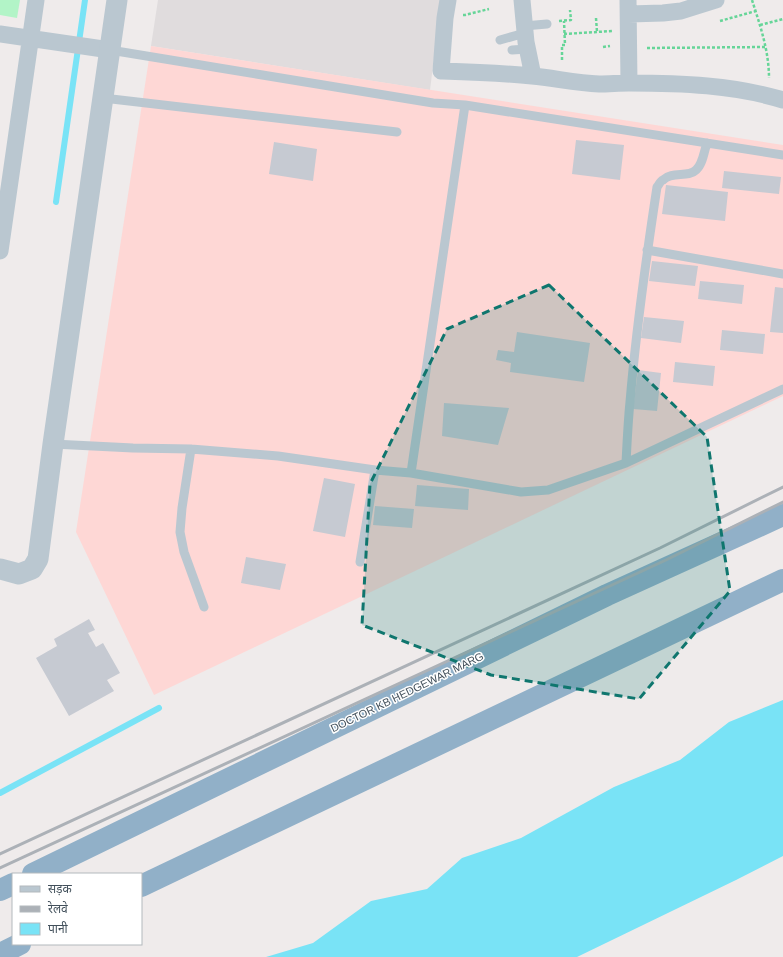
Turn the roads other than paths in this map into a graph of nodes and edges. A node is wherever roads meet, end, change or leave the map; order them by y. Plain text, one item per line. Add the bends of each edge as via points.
1 (36, 0) edge
2 (117, 0) edge
3 (522, 0) edge
4 (716, 0) edge
5 (447, 7) edge
6 (628, 15) edge
7 (547, 24) dead end
8 (0, 34) edge
9 (31, 38) junction
10 (522, 39) junction
11 (500, 40) dead end
12 (110, 50) junction
13 (533, 76) junction
14 (629, 83) junction
15 (103, 98) junction
16 (776, 98) edge
17 (465, 105) junction
18 (397, 132) dead end
19 (707, 143) junction
20 (783, 155) edge
21 (2, 229) edge
22 (647, 250) junction
23 (0, 251) edge
24 (783, 274) edge
25 (783, 389) edge
26 (53, 444) junction
27 (191, 449) junction
28 (626, 463) junction
29 (375, 470) junction
30 (411, 473) junction
31 (783, 515) edge
32 (360, 562) dead end
33 (0, 569) edge
34 (783, 580) edge
35 (204, 607) dead end
36 (35, 873) edge
37 (12, 884) edge
38 (142, 886) edge
39 (0, 890) edge
40 (18, 945) edge
41 (0, 954) edge

1 - 9 street
2 - 12 street
3 - 10 street
4 - 6 street via 675,12
5 - 13 street via 441,71 484,67
6 - 14 street
7 - 10 lane
8 - 9 street
9 - 12 street
9 - 21 street
10 - 11 lane
10 - 13 street
12 - 15 street
12 - 17 lane via 433,103
13 - 14 street via 592,83
14 - 16 street via 728,88
15 - 18 lane
15 - 26 street
17 - 19 lane
17 - 30 lane
19 - 20 lane
19 - 22 lane via 696,171 670,175 657,187
21 - 23 street
22 - 24 lane
22 - 28 lane via 638,319
25 - 28 lane
26 - 27 lane
26 - 33 street via 38,559 32,569 20,574
27 - 29 lane via 278,456
27 - 35 lane via 180,532 184,552
28 - 30 lane via 548,490 521,492
29 - 30 lane
29 - 32 lane
31 - 36 highway, DOCTOR KB HEDGEWAR MARG via 607,595
34 - 38 highway
37 - 39 highway
40 - 41 highway

